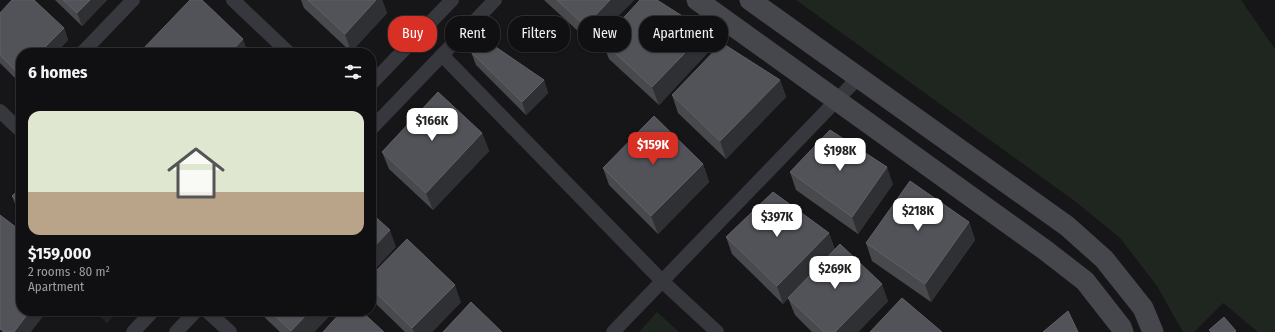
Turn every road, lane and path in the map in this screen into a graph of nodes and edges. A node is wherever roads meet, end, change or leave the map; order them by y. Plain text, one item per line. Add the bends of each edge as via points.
1 (133, 0) edge
2 (233, 0) edge
3 (452, 0) edge
4 (495, 0) edge
5 (697, 0) edge
6 (750, 0) edge
7 (87, 48) edge
8 (284, 48) edge
9 (442, 55) junction
10 (859, 77) junction
11 (376, 79) edge
12 (837, 101) junction
13 (0, 111) edge
14 (16, 122) edge
15 (376, 124) edge
16 (662, 281) junction
17 (149, 316) edge
18 (191, 316) edge
19 (213, 316) edge
20 (133, 332) edge
21 (176, 332) edge
22 (230, 332) edge
23 (613, 332) edge
24 (717, 332) edge
25 (1123, 332) edge
26 (1154, 332) edge

1 - 7 street
2 - 8 street
3 - 11 street
4 - 9 street
5 - 12 street
6 - 10 street
9 - 15 street
9 - 16 street
10 - 12 street
10 - 26 street via 1067,226 1104,259 1143,308
12 - 16 street
12 - 25 street via 1085,281
13 - 14 street
16 - 23 street
16 - 24 street
17 - 20 street
18 - 21 street
19 - 22 street

